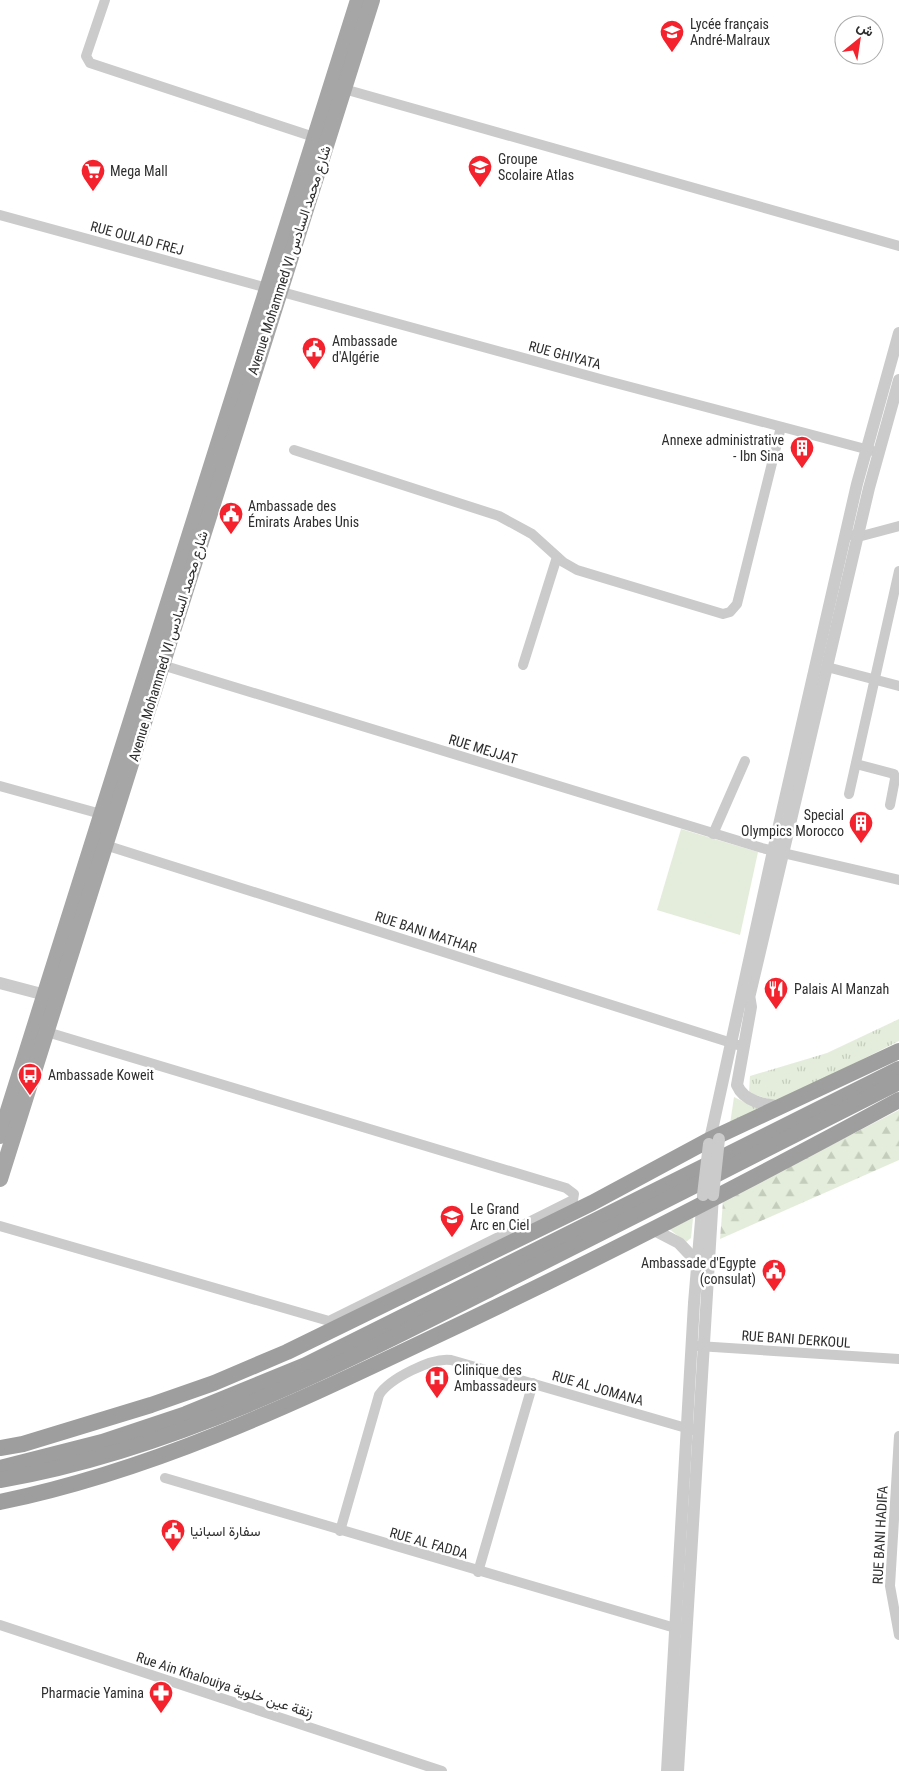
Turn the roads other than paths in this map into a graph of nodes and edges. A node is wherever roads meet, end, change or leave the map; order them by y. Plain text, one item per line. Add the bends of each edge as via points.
1 (105, 0) edge
2 (358, 0) edge
3 (372, 0) edge
4 (344, 89) junction
5 (314, 137) junction
6 (0, 216) edge
7 (899, 246) edge
8 (273, 290) junction
9 (899, 333) edge
10 (899, 380) edge
11 (781, 427) junction
12 (867, 449) junction
13 (294, 450) dead end
14 (899, 526) edge
15 (857, 535) junction
16 (557, 558) junction
17 (899, 571) edge
18 (162, 665) junction
19 (523, 665) dead end
20 (827, 667) junction
21 (875, 679) junction
22 (899, 686) edge
23 (745, 761) dead end
24 (856, 764) junction
25 (0, 786) edge
26 (849, 794) dead end
27 (890, 805) dead end
28 (101, 814) junction
29 (713, 834) junction
30 (105, 845) junction
31 (778, 853) junction
32 (899, 880) edge
33 (0, 983) edge
34 (749, 995) junction
35 (51, 996) junction
36 (46, 1032) junction
37 (734, 1044) junction
38 (899, 1051) edge
39 (899, 1069) edge
40 (899, 1082) edge
41 (899, 1100) edge
42 (782, 1106) junction
43 (0, 1136) edge
44 (714, 1140) junction
45 (0, 1179) edge
46 (708, 1199) junction
47 (0, 1226) edge
48 (654, 1230) junction
49 (697, 1262) junction
50 (697, 1346) junction
51 (899, 1359) edge
52 (533, 1383) junction
53 (692, 1430) junction
54 (899, 1436) edge
55 (0, 1448) edge
56 (0, 1468) edge
57 (165, 1478) dead end
58 (0, 1480) edge
59 (897, 1496) edge
60 (0, 1502) edge
61 (340, 1531) junction
62 (478, 1572) junction
63 (0, 1625) edge
64 (680, 1630) junction
65 (899, 1635) edge
66 (442, 1771) edge
67 (667, 1771) edge
68 (678, 1771) edge

1 - 5 street via 87,52 90,62
2 - 5 main road, Avenue Mohammed VI شارع محمد السادس
3 - 4 main road, Avenue Mohammed VI شارع محمد السادس
4 - 7 street
4 - 8 main road, Avenue Mohammed VI شارع محمد السادس
5 - 8 main road, Avenue Mohammed VI شارع محمد السادس
6 - 8 street, RUE OULAD FREJ
8 - 11 street, RUE GHIYATA
8 - 18 main road, Avenue Mohammed VI شارع محمد السادس
8 - 28 main road, Avenue Mohammed VI شارع محمد السادس
9 - 12 street
10 - 12 street
11 - 12 street, RUE GHIYATA
11 - 16 street via 738,601 730,612 719,613 577,570
12 - 15 street
13 - 16 street via 499,516 532,534
14 - 15 street
15 - 20 street
15 - 31 street
16 - 19 street
17 - 21 street
18 - 29 street, RUE MEJJAT
18 - 30 main road, Avenue Mohammed VI شارع محمد السادس
20 - 21 street
20 - 31 street
21 - 22 street
21 - 24 street
23 - 29 street
24 - 26 street
24 - 27 street via 894,774 896,779
25 - 28 street
28 - 35 main road, Avenue Mohammed VI شارع محمد السادس
29 - 31 street, RUE MEJJAT
30 - 35 main road, Avenue Mohammed VI شارع محمد السادس
30 - 37 street, RUE BANI MATHAR
31 - 32 street, RUE MEJJAT
31 - 34 street
31 - 37 street
33 - 35 street
34 - 37 street
34 - 42 street via 751,1007 737,1085 748,1098 770,1106
35 - 36 main road, Avenue Mohammed VI شارع محمد السادس
35 - 43 main road, Avenue Mohammed VI شارع محمد السادس
36 - 45 main road, Avenue Mohammed VI شارع محمد السادس
36 - 47 street via 566,1188 574,1194 573,1200 330,1321
37 - 44 street
38 - 42 highway
39 - 56 highway via 306,1365 186,1414 102,1442
40 - 58 highway via 435,1317 287,1388 109,1454
41 - 46 highway
42 - 44 highway
44 - 46 street, bridge
44 - 55 highway via 287,1352 152,1405
46 - 48 highway
46 - 49 street
46 - 50 street
48 - 49 street via 679,1243
48 - 60 highway via 455,1327 233,1429 151,1461
49 - 50 street
50 - 51 street, RUE BANI DERKOUL
50 - 53 street
52 - 53 street, RUE AL JOMANA
52 - 61 street, RUE AL JOMANA via 443,1359 383,1388
52 - 62 street
53 - 64 street
54 - 59 street, RUE BANI HADIFA
57 - 61 street, RUE AL FADDA
59 - 65 street, RUE BANI HADIFA via 890,1586
61 - 62 street, RUE AL FADDA
62 - 64 street, RUE AL FADDA
63 - 66 street, Rue Ain Khalouiya زنقة عين خلوية
64 - 67 street
64 - 68 street

